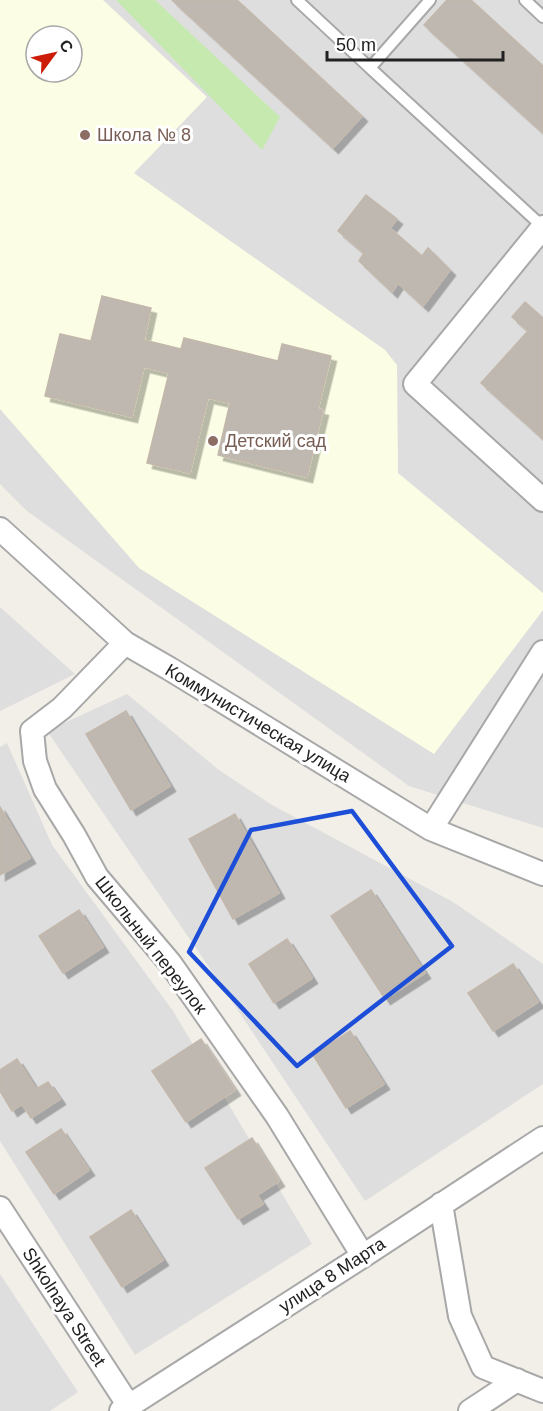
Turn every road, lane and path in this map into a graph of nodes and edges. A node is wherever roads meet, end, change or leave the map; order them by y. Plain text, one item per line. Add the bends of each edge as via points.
1 (297, 0) edge
2 (430, 0) edge
3 (525, 0) edge
4 (543, 17) edge
5 (370, 68) junction
6 (543, 227) edge
7 (543, 500) edge
8 (0, 529) edge
9 (125, 643) junction
10 (543, 652) edge
11 (431, 829) junction
12 (543, 874) edge
13 (543, 1138) edge
14 (441, 1204) junction
15 (0, 1208) edge
16 (363, 1256) junction
17 (517, 1380) junction
18 (543, 1391) edge
19 (125, 1409) edge
20 (470, 1411) edge

1 - 5 lane
2 - 5 lane
3 - 4 lane
5 - 6 lane
6 - 7 street via 415,384
8 - 9 street, Коммунистическая улица
9 - 11 street, Коммунистическая улица
9 - 16 street, Школьный переулок via 62,708 32,731 35,761 45,789 97,877 170,963 277,1116
10 - 11 street
11 - 12 street, Коммунистическая улица
13 - 14 street, улица 8 Марта
14 - 16 street, улица 8 Марта
14 - 17 street via 460,1316 483,1367
15 - 19 street, Shkolnaya Street
16 - 19 street, улица 8 Марта
17 - 18 street
17 - 20 street

